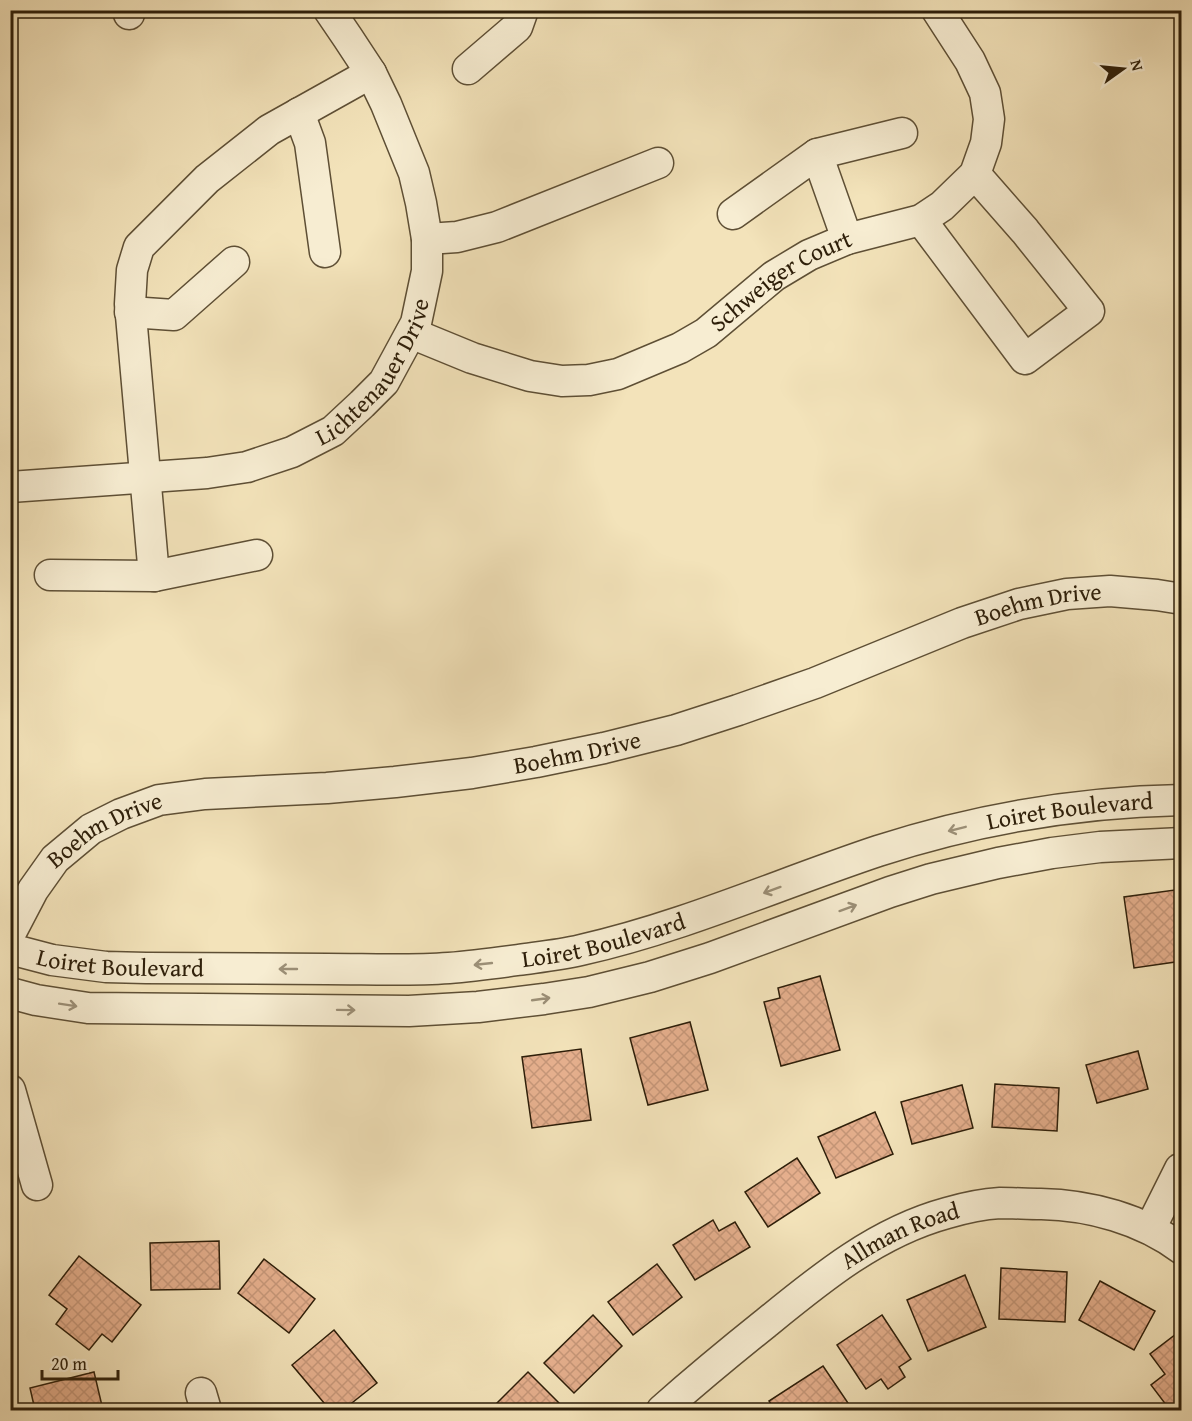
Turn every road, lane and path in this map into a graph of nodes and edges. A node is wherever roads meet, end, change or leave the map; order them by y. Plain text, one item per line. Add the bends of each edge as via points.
1 (329, 10) edge
2 (523, 10) edge
3 (937, 10) edge
4 (468, 69) dead end
5 (371, 73) junction
6 (299, 113) junction
7 (902, 133) dead end
8 (817, 154) junction
9 (658, 163) dead end
10 (975, 174) junction
11 (733, 214) dead end
12 (921, 220) junction
13 (427, 239) junction
14 (847, 239) junction
15 (325, 252) dead end
16 (234, 262) dead end
17 (130, 312) junction
18 (411, 333) junction
19 (144, 477) junction
20 (10, 487) edge
21 (257, 555) dead end
22 (50, 575) dead end
23 (154, 576) junction
24 (1182, 599) edge
25 (1182, 800) edge
26 (1182, 843) edge
27 (697, 917) junction
28 (10, 934) edge
29 (10, 949) edge
30 (710, 958) junction
31 (10, 993) edge
32 (10, 1090) edge
33 (1180, 1169) edge
34 (37, 1185) dead end
35 (1150, 1229) junction
36 (1182, 1249) edge
37 (662, 1410) edge

1 - 5 street, Lichtenauer Drive
2 - 4 street via 517,27
3 - 10 street, Schweiger Court via 970,61 985,93 989,118 986,143
5 - 6 street
5 - 13 street, Lichtenauer Drive via 414,173
6 - 15 street via 310,143
6 - 17 street via 268,130 207,179 139,247 132,270
7 - 8 street
8 - 11 street
8 - 14 street
9 - 13 street via 497,227 457,237
10 - 12 street, Schweiger Court
10 - 12 street via 1089,311 1025,359
12 - 14 street, Schweiger Court
13 - 18 street, Lichtenauer Drive via 428,271
14 - 18 street, Schweiger Court via 774,276 706,333 618,374 562,381 530,376
16 - 17 street via 174,315
17 - 19 street
18 - 19 street, Lichtenauer Drive via 384,382 333,430 292,452 247,467
19 - 20 street, Lichtenauer Drive
19 - 23 street
21 - 23 street
22 - 23 street
24 - 28 street, Boehm Drive via 1110,591 1067,594 1019,604 738,710 676,730 536,762 395,782 159,800 91,829 55,859
25 -> 27 street, Loiret Boulevard via 1096,805 978,824 877,851
30 -> 26 street, Loiret Boulevard via 931,879 1052,853
27 -> 29 street, Loiret Boulevard via 579,951 448,968 116,967 52,960
27 - 30 street
31 -> 30 street, Loiret Boulevard via 88,1008 409,1011 478,1007 589,992
32 - 34 street
33 - 35 street
35 - 36 street, Allman Road
35 - 37 street, Allman Road via 1102,1212 1060,1204 999,1203 912,1224 815,1283

